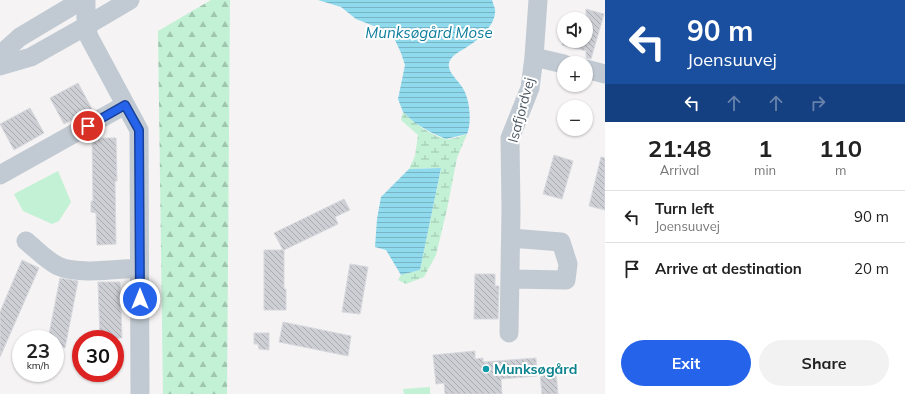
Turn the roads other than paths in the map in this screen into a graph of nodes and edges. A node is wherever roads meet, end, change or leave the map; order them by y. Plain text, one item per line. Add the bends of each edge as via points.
1 (82, 0) edge
2 (86, 0) edge
3 (130, 0) edge
4 (538, 0) edge
5 (86, 26) junction
6 (0, 55) edge
7 (534, 57) junction
8 (557, 62) edge
9 (0, 66) edge
10 (593, 71) edge
11 (605, 74) edge
12 (125, 105) junction
13 (0, 175) edge
14 (511, 238) junction
15 (26, 241) dead end
16 (140, 268) junction
17 (510, 279) junction
18 (509, 333) dead end
19 (140, 394) edge

1 - 6 street via 20,37
2 - 5 street
3 - 5 street
4 - 7 street, Isafjordvej
5 - 9 street via 31,57
5 - 12 street via 89,37
7 - 8 street, Isafjordvej
7 - 14 street, Isafjordvej via 530,88 510,138
10 - 11 street
12 - 13 street
12 - 16 street via 139,130
14 - 17 street
14 - 17 street via 561,242 568,264 566,280
15 - 16 street via 59,266 84,271
16 - 19 street
17 - 18 street

